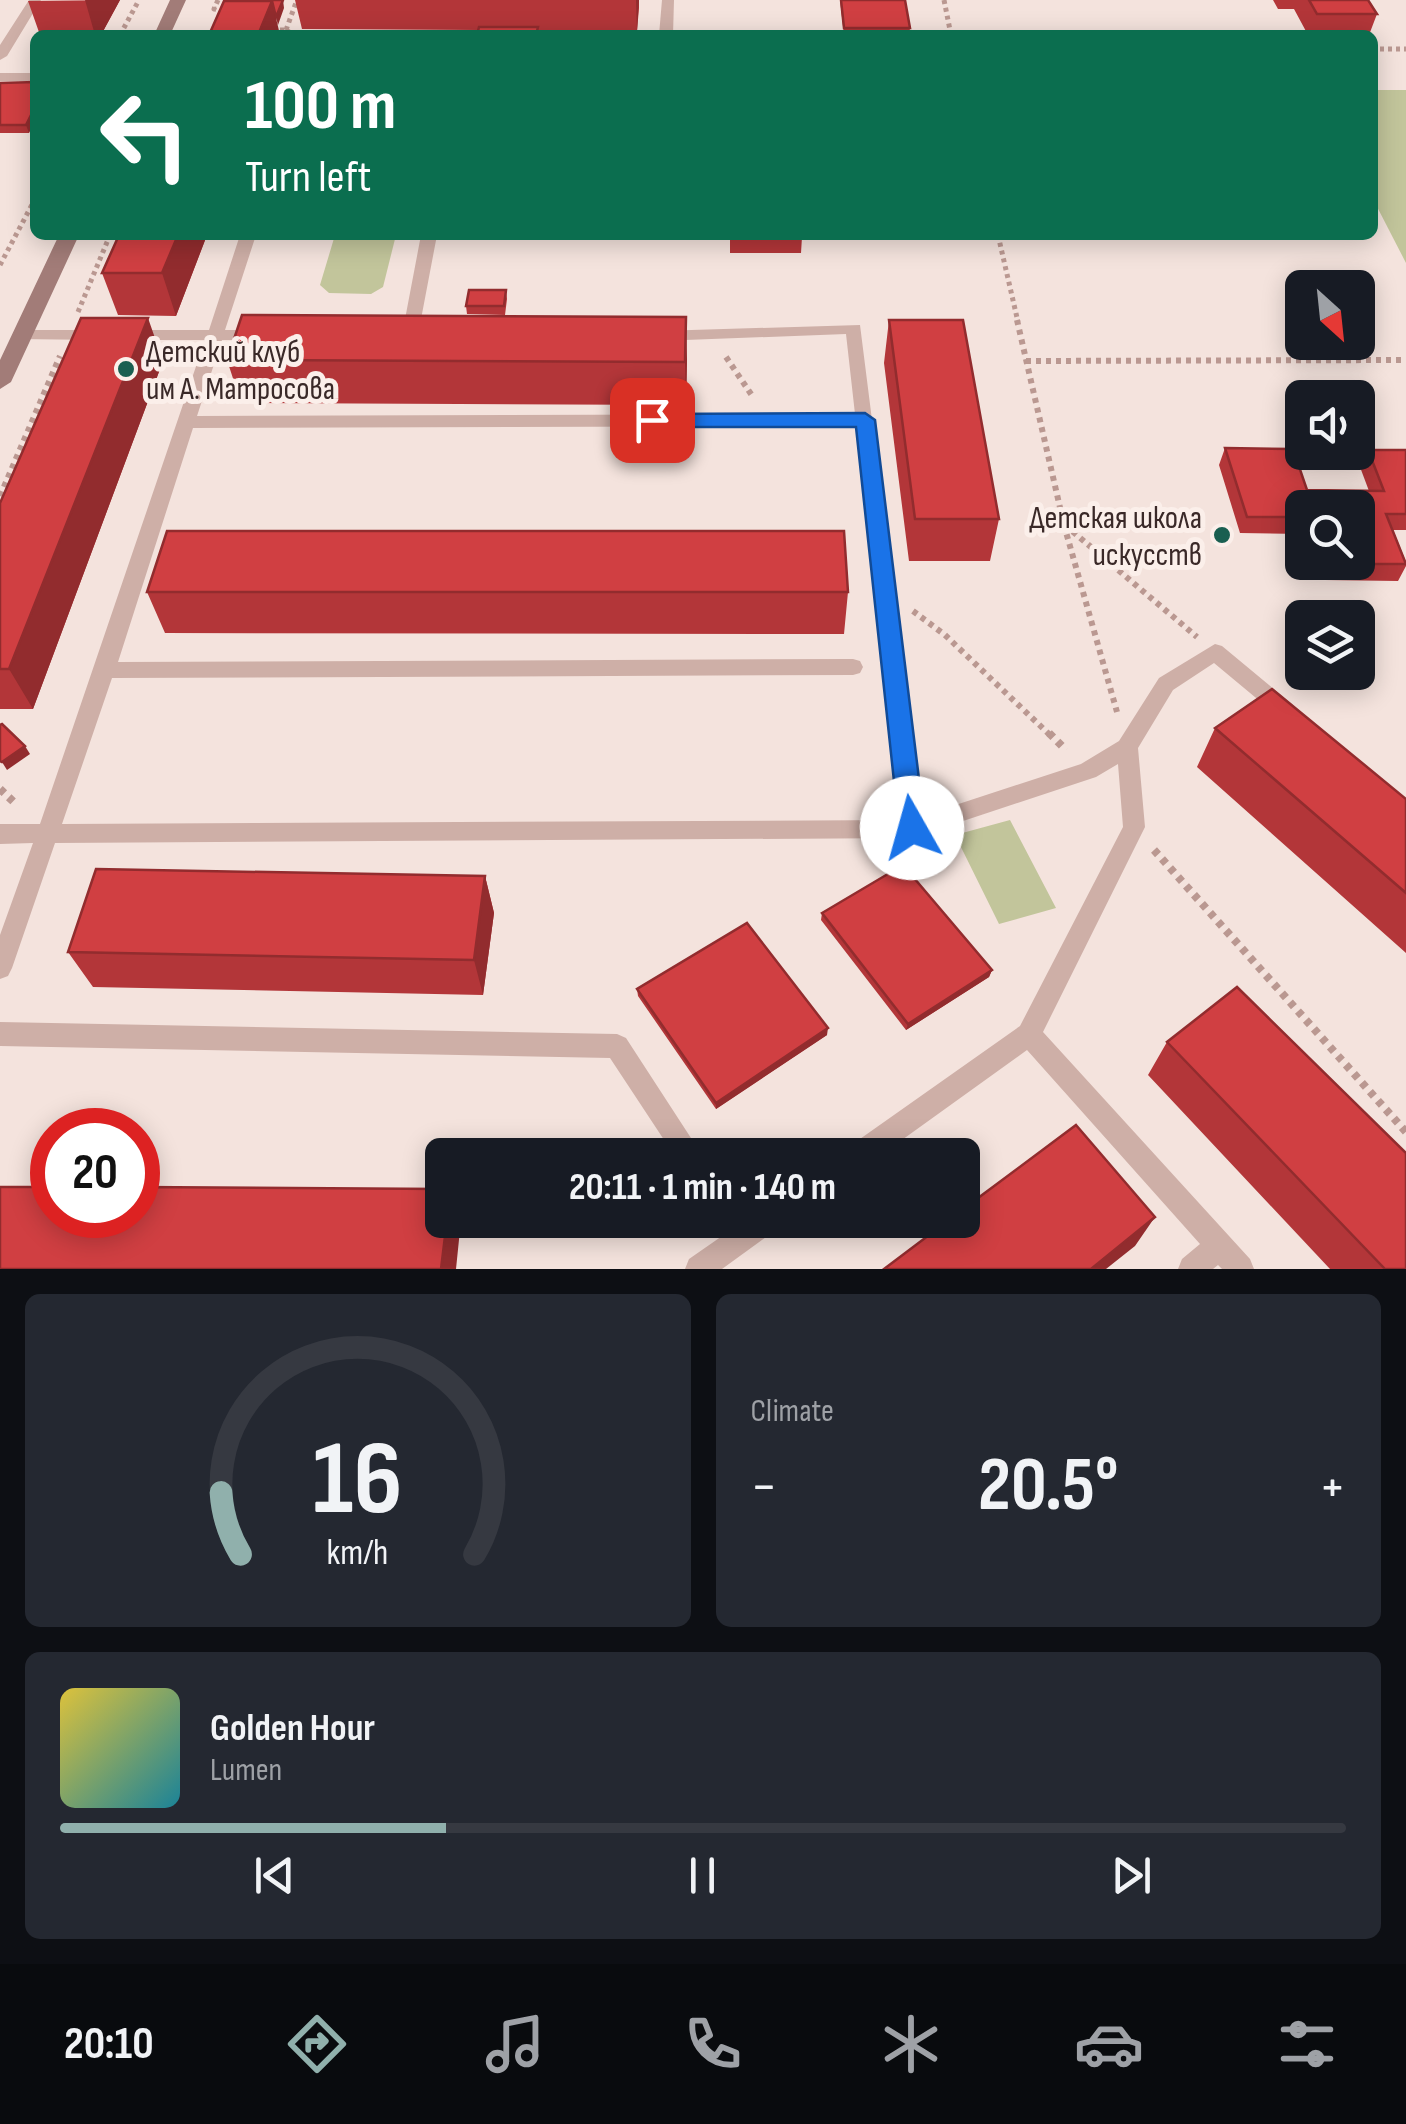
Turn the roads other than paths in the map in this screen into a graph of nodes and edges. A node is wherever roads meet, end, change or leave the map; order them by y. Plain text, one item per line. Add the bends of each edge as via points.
1 (35, 0) edge
2 (178, 0) edge
3 (668, 0) edge
4 (164, 30) edge
5 (666, 30) edge
6 (0, 56) edge
7 (0, 76) edge
8 (30, 76) edge
9 (66, 240) edge
10 (246, 240) edge
11 (428, 240) edge
12 (22, 334) junction
13 (273, 335) edge
14 (390, 335) edge
15 (410, 335) junction
16 (429, 335) edge
17 (214, 336) junction
18 (636, 336) edge
19 (0, 382) edge
20 (865, 420) junction
21 (186, 422) junction
22 (853, 666) dead end
23 (105, 670) junction
24 (1302, 725) edge
25 (1127, 746) junction
26 (912, 828) junction
27 (48, 833) junction
28 (0, 834) edge
29 (0, 968) edge
30 (0, 1034) edge
31 (1029, 1034) junction
32 (678, 1138) edge
33 (883, 1138) edge
34 (729, 1238) edge
35 (1220, 1246) junction
36 (699, 1269) edge
37 (1192, 1269) edge
38 (1240, 1269) edge

1 - 6 lane
2 - 4 street
3 - 5 lane
7 - 8 lane
9 - 12 street
10 - 17 lane
11 - 15 lane
12 - 17 lane
12 - 19 street
13 - 17 lane
14 - 15 lane
15 - 16 lane
17 - 21 lane
18 - 20 lane via 854,329
20 - 21 lane
20 - 26 lane
21 - 23 lane
22 - 23 lane
23 - 27 lane
24 - 25 lane via 1215,652 1166,684
25 - 26 lane via 1088,771
25 - 31 lane via 1134,827
26 - 27 lane
27 - 28 lane
27 - 29 lane
30 - 32 lane via 617,1046
31 - 33 lane
31 - 35 lane
34 - 36 lane
35 - 37 lane
35 - 38 lane

